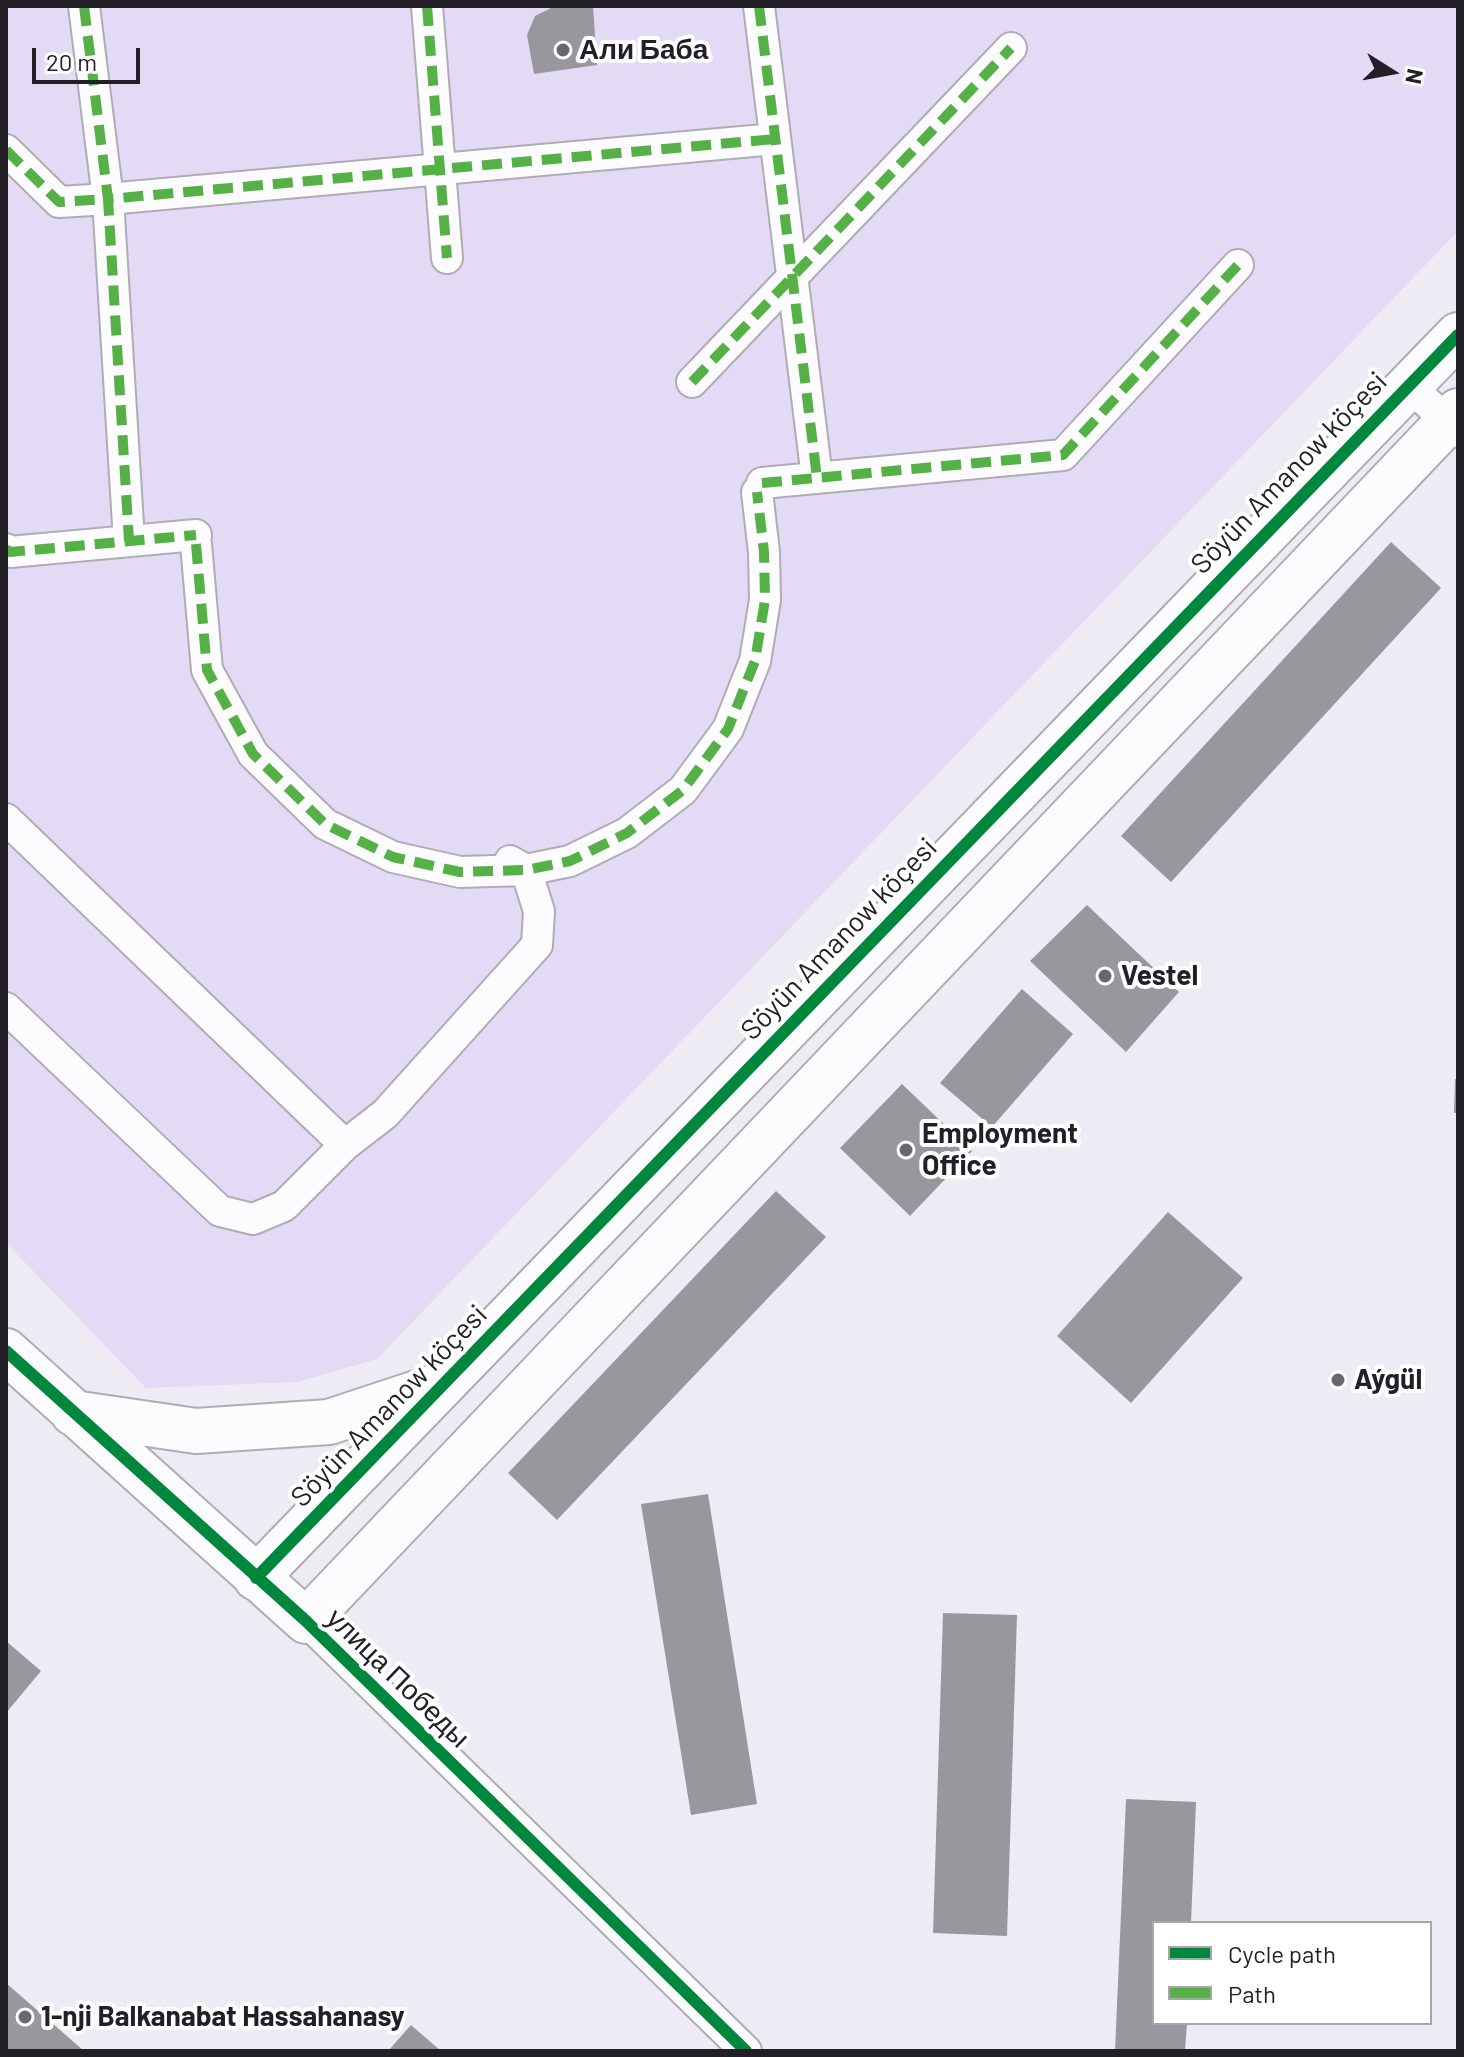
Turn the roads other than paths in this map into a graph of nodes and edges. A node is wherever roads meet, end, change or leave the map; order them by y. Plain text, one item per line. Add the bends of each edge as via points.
1 (84, 6) edge
2 (427, 6) edge
3 (759, 6) edge
4 (1011, 48) dead end
5 (775, 139) junction
6 (6, 150) edge
7 (440, 169) junction
8 (108, 199) junction
9 (447, 258) dead end
10 (1238, 265) dead end
11 (792, 277) junction
12 (1457, 338) edge
13 (692, 382) dead end
14 (1408, 384) junction
15 (1454, 422) edge
16 (817, 478) junction
17 (129, 541) junction
18 (6, 549) edge
19 (6, 819) edge
20 (518, 866) junction
21 (6, 1008) edge
22 (345, 1145) junction
23 (6, 1351) edge
24 (444, 1384) junction
25 (73, 1413) junction
26 (256, 1578) junction
27 (306, 1621) junction
28 (746, 2051) edge

1 - 8 street
2 - 7 street
3 - 5 street
4 - 11 street
5 - 7 street
5 - 11 street
6 - 8 street via 59,202
7 - 8 street
7 - 9 street
8 - 17 street
10 - 16 street via 1063,455
11 - 13 street
11 - 16 street
12 - 14 street, Söyün Amanow köçesi
14 - 15 street
14 - 24 street, Söyün Amanow köçesi
15 - 27 street
16 - 20 street via 760,488 765,600 755,661 728,729 683,790 627,833 570,861
17 - 18 street
17 - 20 street via 196,540 207,670 253,754 325,824 393,857 460,872
19 - 22 street
20 - 22 street via 539,911 537,945 385,1114
21 - 22 street via 220,1211 253,1219 284,1206
23 - 25 street, улица Победы
24 - 25 street via 329,1422 196,1431
24 - 26 street, Söyün Amanow köçesi
25 - 26 street, улица Победы
26 - 27 street, улица Победы
27 - 28 street, улица Победы

